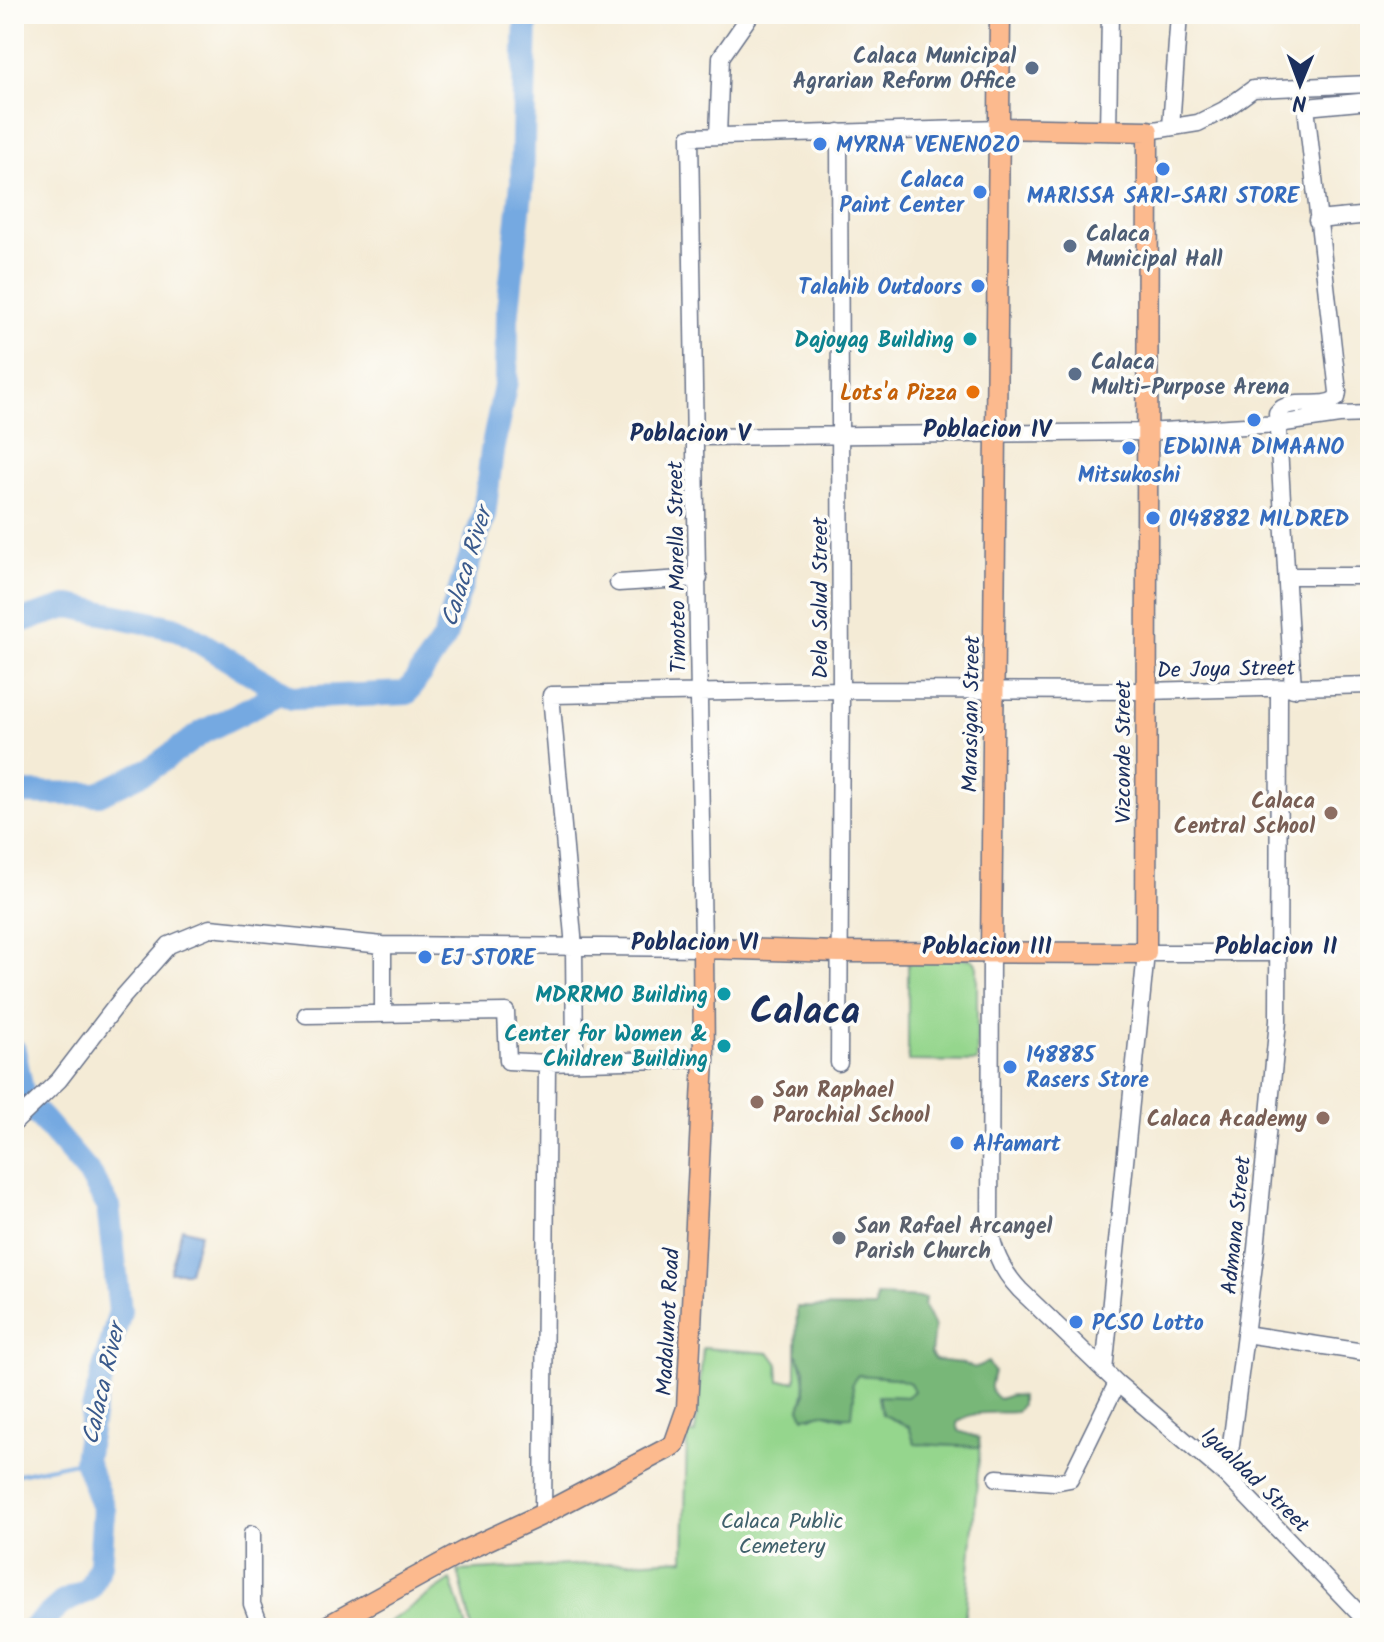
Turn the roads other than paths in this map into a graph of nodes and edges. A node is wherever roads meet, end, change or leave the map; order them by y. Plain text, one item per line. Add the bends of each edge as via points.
1 (751, 14) edge
2 (1000, 14) edge
3 (1110, 14) edge
4 (1179, 14) edge
5 (1370, 84) edge
6 (1370, 101) edge
7 (1171, 127) junction
8 (1000, 128) junction
9 (1108, 131) junction
10 (1148, 131) junction
11 (839, 132) junction
12 (718, 136) junction
13 (1370, 215) edge
14 (1317, 220) junction
15 (1370, 414) edge
16 (1278, 424) junction
17 (1146, 432) junction
18 (997, 433) junction
19 (840, 436) junction
20 (696, 437) junction
21 (1288, 576) junction
22 (1370, 576) edge
23 (699, 578) junction
24 (618, 583) dead end
25 (1370, 685) edge
26 (1286, 689) junction
27 (841, 690) junction
28 (1146, 691) junction
29 (700, 692) junction
30 (994, 692) junction
31 (383, 945) junction
32 (574, 947) junction
33 (703, 948) junction
34 (839, 952) junction
35 (991, 952) junction
36 (1146, 953) junction
37 (1278, 953) junction
38 (383, 1012) junction
39 (306, 1015) dead end
40 (704, 1059) junction
41 (575, 1061) junction
42 (547, 1063) junction
43 (839, 1063) dead end
44 (14, 1123) edge
45 (1245, 1334) junction
46 (1370, 1353) edge
47 (1110, 1377) junction
48 (1227, 1476) junction
49 (997, 1478) dead end
50 (543, 1514) junction
51 (252, 1534) dead end
52 (1370, 1625) edge
53 (261, 1628) edge
54 (324, 1628) edge

1 - 12 street via 721,57
2 - 8 main road, Marasigan Street
3 - 9 street
4 - 7 street
5 - 7 street via 1253,89 1198,123
6 - 14 street via 1306,107
7 - 10 street
8 - 9 main road
8 - 11 street
8 - 18 main road, Marasigan Street
9 - 10 main road
10 - 17 main road, Vizconde Street
11 - 12 street
11 - 19 street, Dela Salud Street
12 - 20 street, Timoteo Marella Street via 690,137
13 - 14 street
14 - 16 street via 1337,398 1281,408
15 - 16 street
16 - 17 street
16 - 21 street, Admana Street
17 - 18 street
17 - 28 main road, Vizconde Street
18 - 19 street
18 - 30 main road, Marasigan Street
19 - 20 street
19 - 27 street, Dela Salud Street
20 - 23 street, Timoteo Marella Street
21 - 22 street
21 - 26 street, Admana Street
23 - 24 street
23 - 29 street, Timoteo Marella Street
25 - 26 street, De Joya Street
26 - 28 street, De Joya Street
26 - 37 street, Admana Street
27 - 29 street, De Joya Street
27 - 30 street, De Joya Street
27 - 34 street, Dela Salud Street
28 - 30 street, De Joya Street
28 - 36 main road, Vizconde Street
29 - 32 street, De Joya Street via 551,695
29 - 33 street, Timoteo Marella Street
30 - 35 main road, Marasigan Street
31 - 32 street
31 - 38 street
31 - 44 street via 210,928 169,945 59,1080
32 - 33 street
32 - 41 street
33 - 34 main road
33 - 40 main road, Madalunot Road
34 - 35 main road
34 - 43 street, Dela Salud Street
35 - 36 main road
35 - 47 street, Marasigan Street via 994,1247 1005,1273 1020,1290
36 - 37 street
36 - 47 street, Vizconde Street
37 - 45 street, Admana Street via 1278,1021
38 - 39 street
38 - 42 street via 506,1012 508,1061
40 - 41 street
40 - 50 main road, Madalunot Road via 687,1408 674,1445
41 - 42 street
42 - 50 street
45 - 46 street
45 - 48 street, Admana Street
47 - 48 street, Igualdad Street
47 - 49 street via 1070,1479
48 - 52 street, Igualdad Street
50 - 54 main road, Madalunot Road
51 - 53 street via 252,1604

